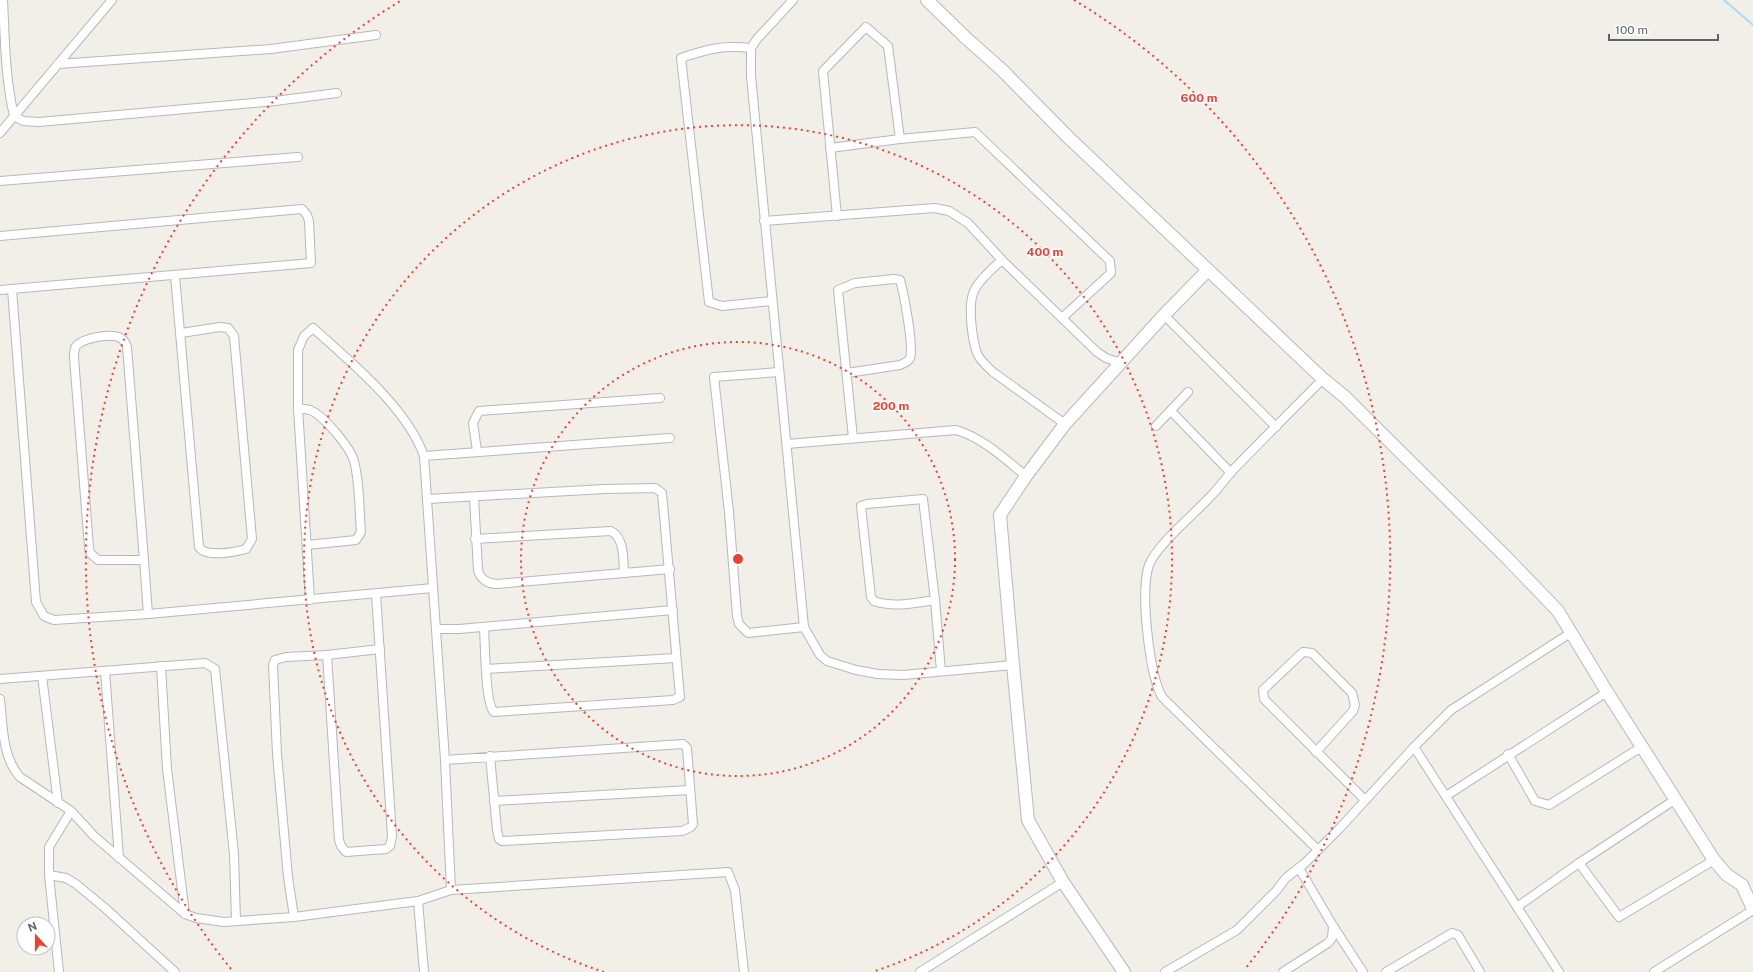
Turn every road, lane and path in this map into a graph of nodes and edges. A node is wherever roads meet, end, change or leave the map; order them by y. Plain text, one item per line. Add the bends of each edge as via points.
1 (3, 0) edge
2 (112, 0) edge
3 (793, 0) edge
4 (927, 0) edge
5 (376, 35) dead end
6 (751, 48) junction
7 (58, 64) junction
8 (337, 93) dead end
9 (14, 116) junction
10 (0, 133) edge
11 (900, 139) junction
12 (830, 148) junction
13 (298, 157) dead end
14 (0, 181) edge
15 (837, 216) junction
16 (764, 221) junction
17 (0, 236) edge
18 (1002, 260) junction
19 (1208, 270) junction
20 (175, 276) junction
21 (12, 289) junction
22 (0, 290) edge
23 (772, 301) junction
24 (1164, 314) junction
25 (1062, 318) junction
26 (181, 333) junction
27 (1121, 363) junction
28 (779, 372) junction
29 (847, 373) junction
30 (1323, 379) junction
31 (1188, 392) dead end
32 (660, 398) dead end
33 (298, 408) junction
34 (1171, 411) junction
35 (1065, 424) junction
36 (1156, 426) dead end
37 (1276, 427) junction
38 (670, 438) dead end
39 (853, 438) junction
40 (787, 444) junction
41 (477, 451) junction
42 (424, 456) junction
43 (1231, 473) junction
44 (1026, 476) junction
45 (474, 497) junction
46 (428, 499) junction
47 (475, 539) junction
48 (307, 545) junction
49 (144, 560) junction
50 (670, 569) junction
51 (624, 573) junction
52 (434, 588) junction
53 (376, 594) junction
54 (310, 600) junction
55 (935, 600) junction
56 (673, 610) junction
57 (148, 614) junction
58 (484, 627) junction
59 (804, 627) junction
60 (436, 629) junction
61 (1572, 632) junction
62 (380, 649) junction
63 (327, 655) junction
64 (676, 658) junction
65 (1012, 665) junction
66 (161, 666) junction
67 (486, 669) junction
68 (105, 671) junction
69 (941, 671) junction
70 (42, 676) junction
71 (0, 679) edge
72 (1607, 692) junction
73 (0, 700) edge
74 (1643, 746) junction
75 (1414, 747) junction
76 (1316, 752) junction
77 (1508, 754) junction
78 (490, 756) junction
79 (445, 760) junction
80 (690, 790) junction
81 (1446, 796) junction
82 (1676, 798) junction
83 (1365, 800) junction
84 (494, 801) junction
85 (58, 803) junction
86 (71, 811) junction
87 (1318, 850) junction
88 (119, 858) junction
89 (1714, 860) junction
90 (1579, 863) junction
91 (1299, 868) junction
92 (49, 875) junction
93 (1063, 882) junction
94 (451, 890) junction
95 (418, 901) junction
96 (1517, 907) junction
97 (1753, 909) edge
98 (185, 914) junction
99 (294, 917) junction
100 (236, 921) junction
101 (1333, 926) junction
102 (59, 972) edge
103 (174, 972) edge
104 (424, 972) edge
105 (744, 972) edge
106 (920, 972) edge
107 (1124, 972) edge
108 (1165, 972) edge
109 (1284, 972) edge
110 (1363, 972) edge
111 (1386, 972) edge
112 (1480, 972) edge
113 (1559, 972) edge
114 (1654, 972) edge

1 - 9 street via 6,70
2 - 7 street
3 - 6 street
4 - 19 street
5 - 7 street via 255,51
6 - 16 street via 751,76
6 - 23 street via 710,48 681,58 709,302 722,306
7 - 9 street
8 - 9 street via 275,102 39,122 23,121
9 - 10 street
11 - 12 street
11 - 12 street via 888,46 866,27 823,71
11 - 25 street via 975,132 1110,262 1111,273
12 - 15 street
13 - 14 street
15 - 16 street
15 - 18 street via 935,208 949,211 968,223
16 - 23 street
17 - 20 street via 298,209 308,215 311,263
18 - 25 street
18 - 35 street via 973,293 971,310 977,354 993,372
19 - 24 street
19 - 30 street
20 - 21 street
20 - 26 street
21 - 22 street
21 - 57 street via 38,606 44,616 54,620
23 - 28 street
24 - 27 street
24 - 37 street
25 - 27 street via 1097,352
26 - 26 street via 199,547 207,553 237,552 246,549 252,539 234,336 228,328 220,327
27 - 35 street
28 - 40 street
28 - 59 street via 714,377 737,616 739,624 748,633
29 - 29 street via 838,290 855,283 900,280 910,342 908,362
29 - 39 street
30 - 37 street
30 - 61 street via 1345,397 1507,558 1558,611
31 - 34 street
32 - 41 street via 479,411 473,423
33 - 42 street via 298,350 304,336 313,328 354,364 402,415 419,442
33 - 48 street
33 - 48 street via 316,414 351,453 356,470 361,532 356,540
34 - 36 street
34 - 43 street
35 - 44 street
37 - 43 street
38 - 41 street
39 - 40 street
39 - 44 street via 956,430 998,453
40 - 59 street
41 - 42 street
42 - 46 street
43 - 87 street via 1183,523 1149,565 1146,600 1153,676 1157,688 1168,704
44 - 65 street via 1000,515
45 - 46 street
45 - 47 street
45 - 50 street via 655,488 662,493
46 - 52 street
47 - 51 street via 611,531 616,533 621,541
47 - 51 street via 479,575 492,584
48 - 54 street
49 - 49 street via 127,347 125,341 119,337 89,338 77,345 74,358 90,553 98,560
49 - 57 street
50 - 51 street
50 - 56 street
52 - 53 street
52 - 60 street
53 - 54 street
53 - 62 street
54 - 57 street
55 - 55 street via 923,499 862,505 871,597 874,601 900,605
55 - 69 street
56 - 58 street
56 - 64 street
58 - 60 street
58 - 67 street
59 - 69 street via 820,655 841,667 891,675
60 - 79 street
61 - 72 street
61 - 75 street via 1451,710
62 - 63 street
62 - 63 street via 392,836 390,846 381,850 346,852 339,840
63 - 99 street via 286,657 275,660 273,665 277,754
64 - 67 street
64 - 67 street via 681,695 676,699 496,713 491,709
65 - 69 street
65 - 93 street via 1028,820
66 - 68 street
66 - 98 street via 167,769
66 - 100 street via 205,663 215,669 234,854
68 - 70 street
68 - 88 street
70 - 71 street
70 - 85 street
72 - 74 street
72 - 77 street
73 - 85 street via 6,752 14,770
74 - 77 street via 1549,805 1535,801
74 - 82 street
75 - 81 street
75 - 83 street
76 - 76 street via 1264,699 1263,690 1303,652 1312,653 1352,693 1355,705 1353,711
76 - 83 street
77 - 81 street
78 - 79 street
78 - 80 street via 683,744 687,748
78 - 84 street
79 - 94 street
80 - 84 street
80 - 84 street via 693,824 687,829 505,842 499,839
81 - 96 street
82 - 89 street
82 - 90 street
83 - 87 street
85 - 86 street
86 - 88 street
86 - 92 street via 49,847
87 - 91 street
88 - 98 street
89 - 90 street via 1619,917
89 - 97 street via 1726,875 1742,885
90 - 96 street
91 - 101 street
91 - 108 street via 1286,878 1237,930
92 - 102 street
92 - 103 street via 66,878 76,884
93 - 106 street
93 - 107 street
94 - 95 street
94 - 105 street via 728,872 735,890
95 - 99 street
95 - 104 street
96 - 113 street
97 - 114 street
98 - 100 street via 211,921
99 - 100 street
101 - 109 street via 1332,938 1328,943
101 - 110 street
111 - 112 street via 1452,933 1458,935

